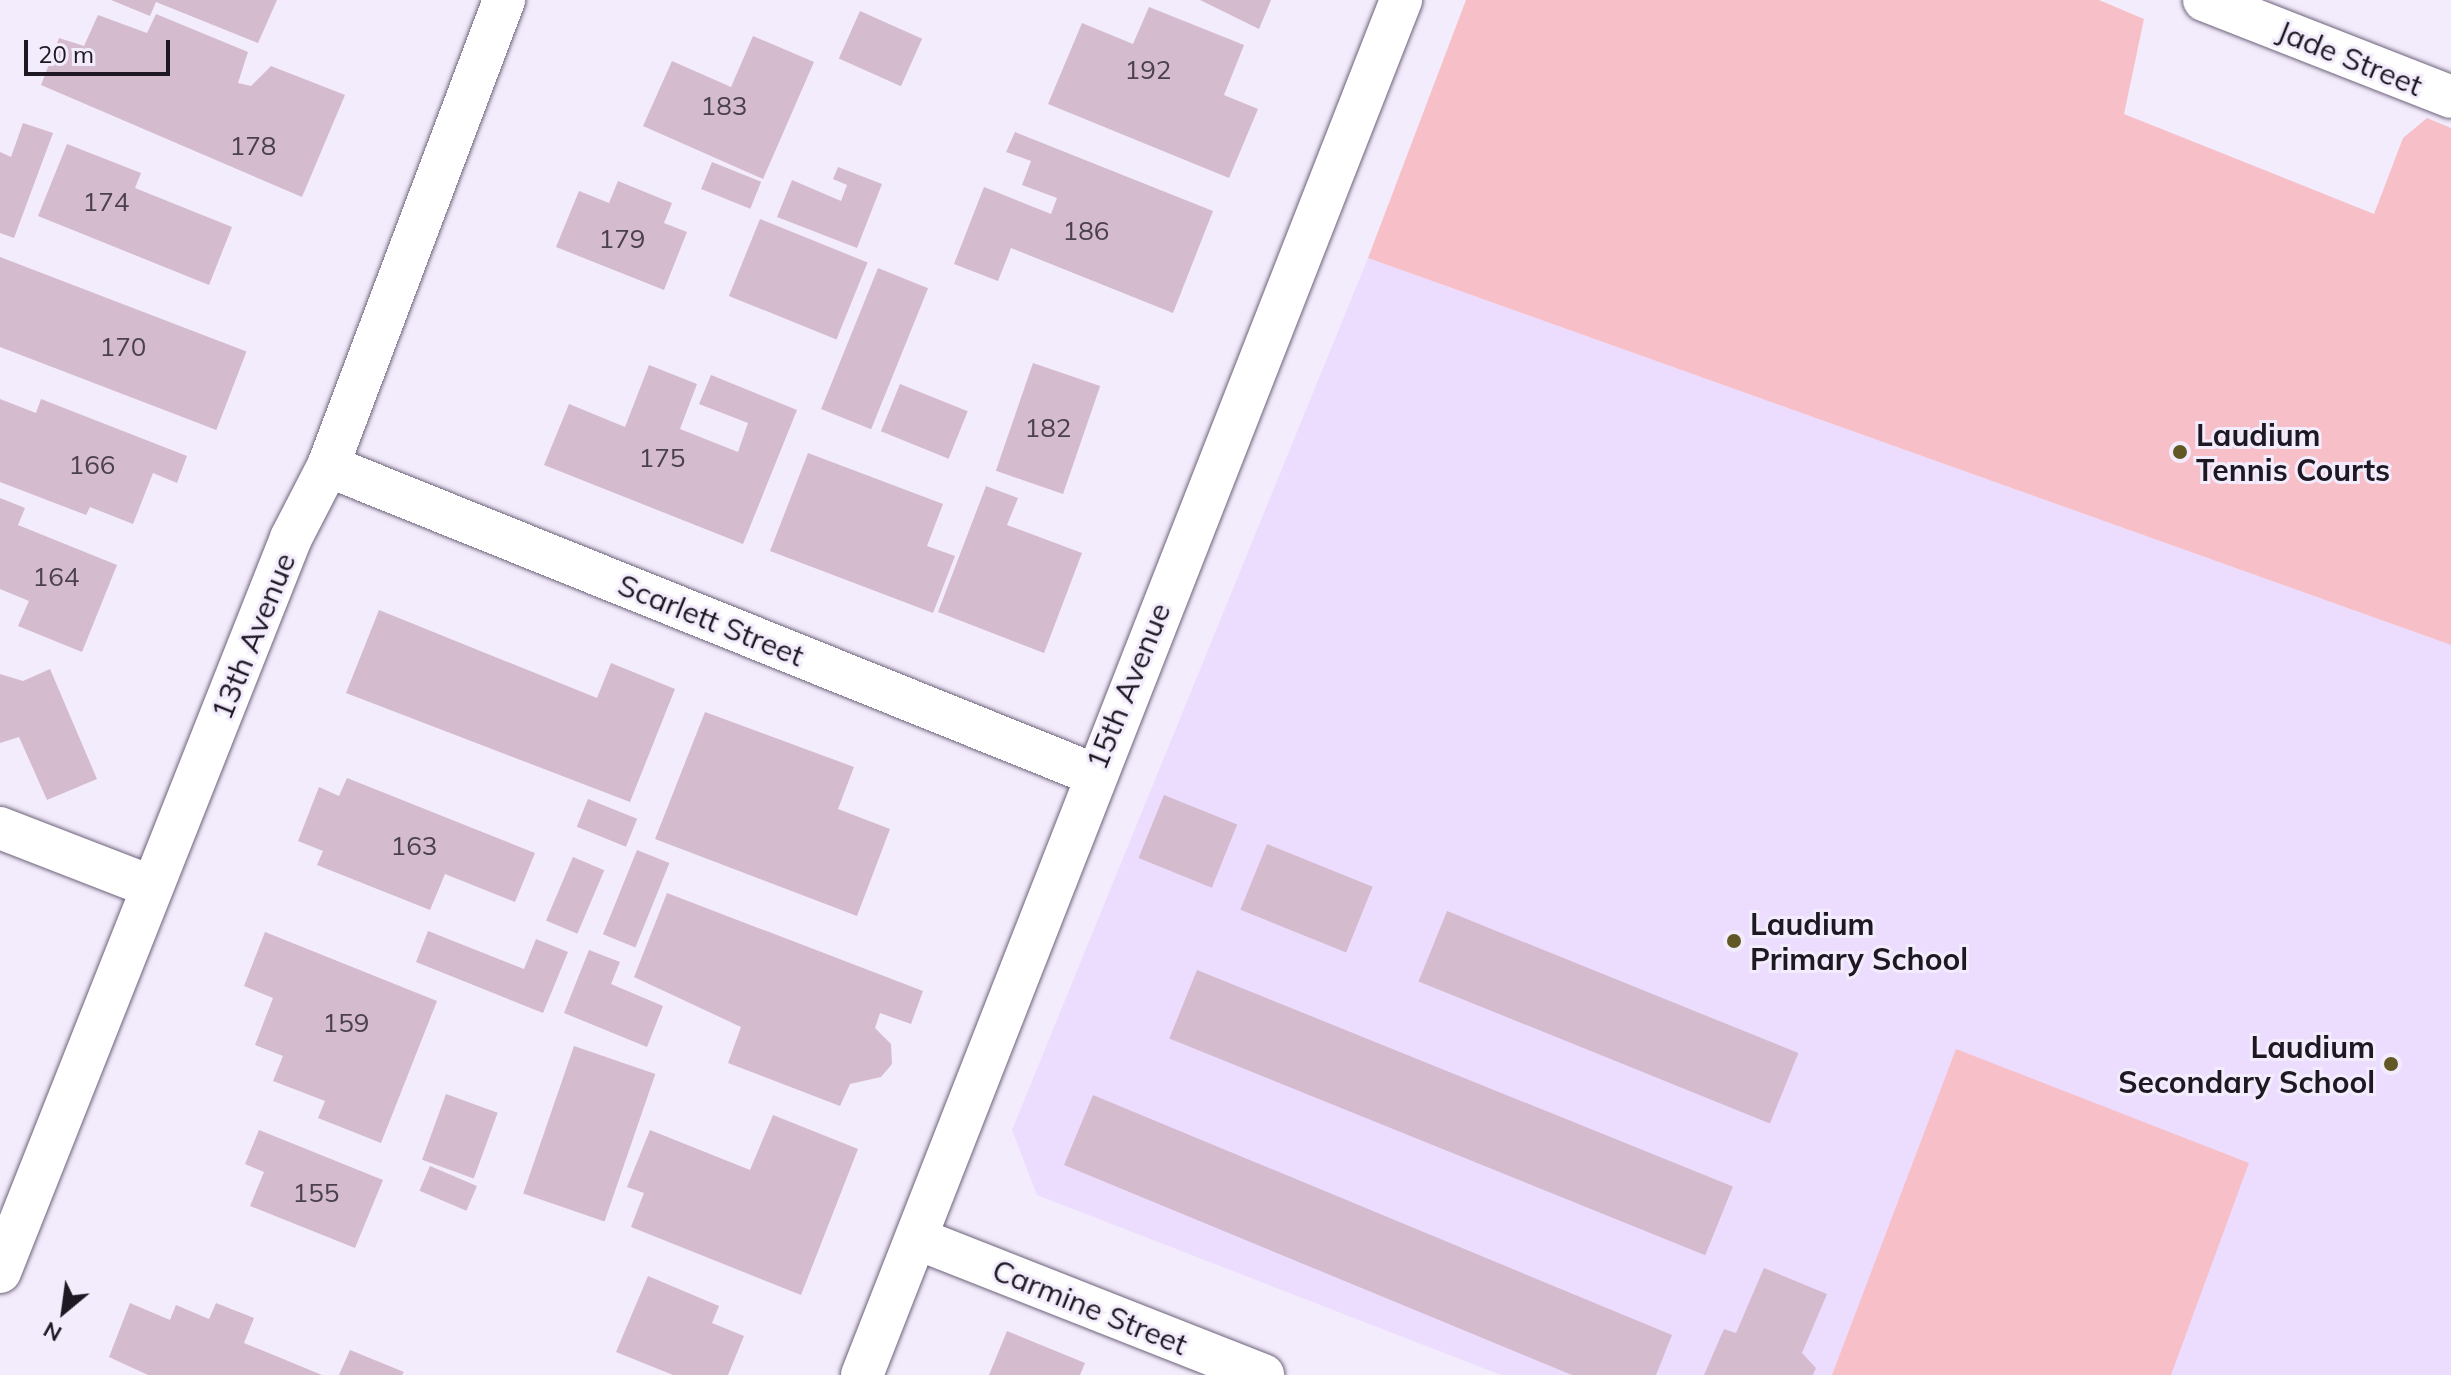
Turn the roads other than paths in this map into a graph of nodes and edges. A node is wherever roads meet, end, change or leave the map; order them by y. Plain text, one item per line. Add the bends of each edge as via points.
1 (504, 0) edge
2 (1401, 0) edge
3 (2204, 0) edge
4 (2451, 97) edge
5 (328, 466) junction
6 (1093, 774) junction
7 (0, 828) edge
8 (152, 887) junction
9 (918, 1239) junction
10 (0, 1272) edge
11 (862, 1375) edge
12 (1263, 1375) edge

1 - 5 street, 13th Avenue
2 - 6 street, 15th Avenue
3 - 4 street, Jade Street
5 - 6 street, Scarlett Street
5 - 8 street, 13th Avenue via 291,538
6 - 9 street, 15th Avenue
7 - 8 street
8 - 10 street, 13th Avenue
9 - 11 street, 15th Avenue
9 - 12 street, Carmine Street

